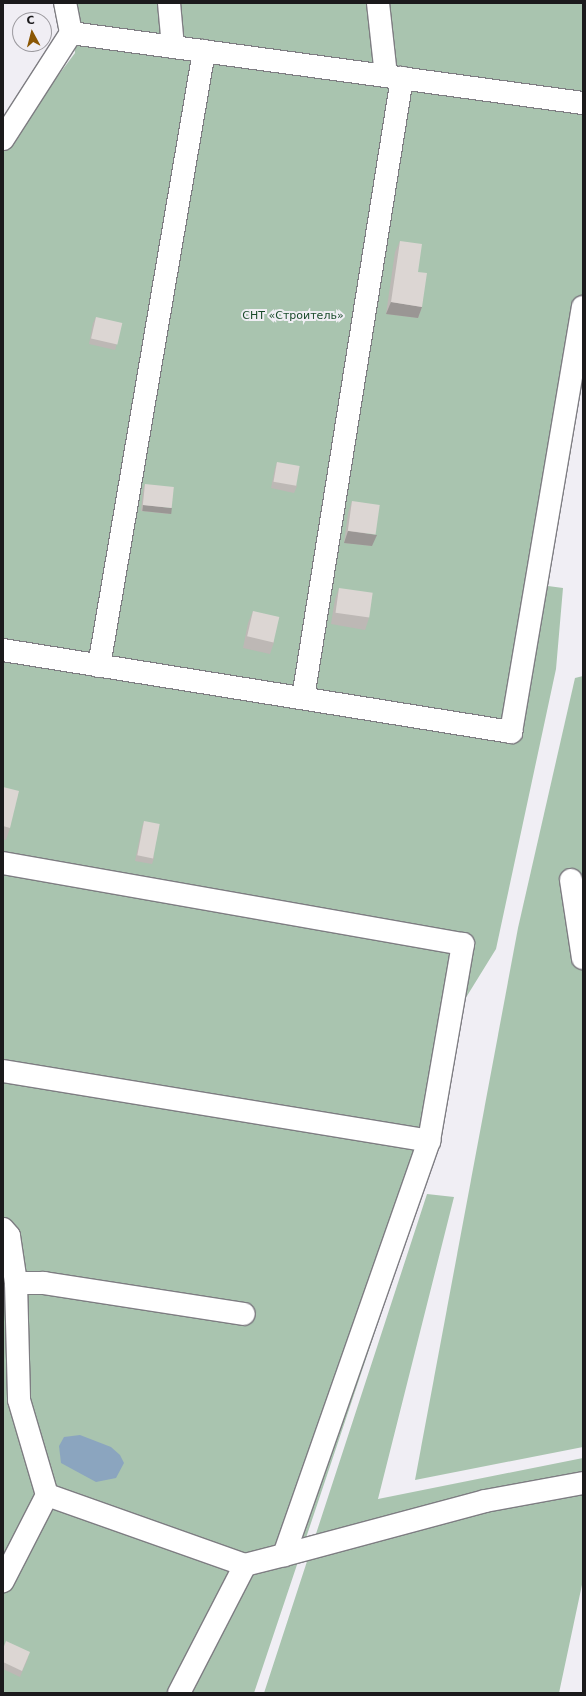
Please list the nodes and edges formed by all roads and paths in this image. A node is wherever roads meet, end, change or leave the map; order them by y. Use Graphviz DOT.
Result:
graph roads {
  1 [pos="65,3"];
  2 [pos="169,3"];
  3 [pos="378,3"];
  4 [pos="71,33"];
  5 [pos="173,47"];
  6 [pos="204,51"];
  7 [pos="394,77"];
  8 [pos="583,103"];
  9 [pos="3,139"];
  10 [pos="583,307"];
  11 [pos="3,650"];
  12 [pos="99,666"];
  13 [pos="303,698"];
  14 [pos="3,863"];
  15 [pos="571,880"];
  16 [pos="583,958"];
  17 [pos="3,1070"];
  18 [pos="429,1141"];
  19 [pos="3,1229"];
  20 [pos="16,1282"];
  21 [pos="244,1314"];
  22 [pos="583,1483"];
  23 [pos="47,1495"];
  24 [pos="284,1555"];
  25 [pos="245,1565"];
  26 [pos="3,1581"];
  27 [pos="179,1693"];
  1 -- 4 [label="street"];
  2 -- 5 [label="street"];
  3 -- 7 [label="street"];
  4 -- 5 [label="street"];
  4 -- 9 [label="street"];
  5 -- 6 [label="street"];
  6 -- 7 [label="street"];
  6 -- 12 [label="street"];
  7 -- 8 [label="street"];
  7 -- 13 [label="street"];
  10 -- 13 [label="street"];
  11 -- 12 [label="street"];
  12 -- 13 [label="street"];
  14 -- 18 [label="street"];
  15 -- 16 [label="street"];
  17 -- 18 [label="street"];
  18 -- 24 [label="street"];
  19 -- 20 [label="street"];
  20 -- 21 [label="street"];
  20 -- 23 [label="street"];
  22 -- 24 [label="street"];
  23 -- 25 [label="street"];
  23 -- 26 [label="street"];
  24 -- 25 [label="street"];
  25 -- 27 [label="street"];
}
